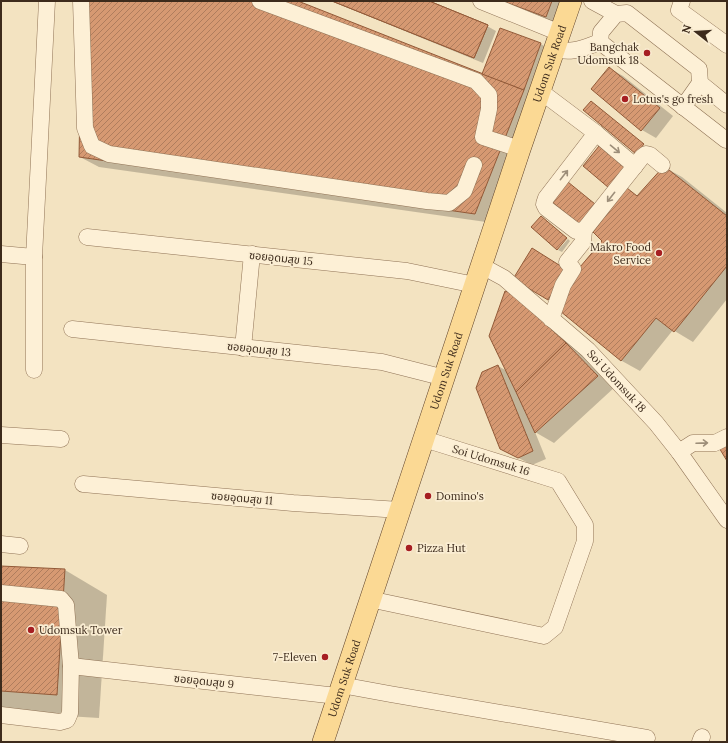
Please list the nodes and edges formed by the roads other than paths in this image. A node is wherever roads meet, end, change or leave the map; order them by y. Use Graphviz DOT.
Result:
graph roads {
  1 [pos="47,1"];
  2 [pos="81,1"];
  3 [pos="260,1"];
  4 [pos="481,1"];
  5 [pos="571,1"];
  6 [pos="592,1"];
  7 [pos="682,1"];
  8 [pos="616,14"];
  9 [pos="557,40"];
  10 [pos="600,42"];
  11 [pos="727,45"];
  12 [pos="700,83"];
  13 [pos="540,91"];
  14 [pos="727,104"];
  15 [pos="683,107"];
  16 [pos="596,133"];
  17 [pos="726,140"];
  18 [pos="520,149"];
  19 [pos="474,165"];
  20 [pos="662,165"];
  21 [pos="635,166"];
  22 [pos="584,230"];
  23 [pos="87,237"];
  24 [pos="1,254"];
  25 [pos="252,254"];
  26 [pos="34,256"];
  27 [pos="482,266"];
  28 [pos="475,285"];
  29 [pos="551,319"];
  30 [pos="72,329"];
  31 [pos="243,348"];
  32 [pos="34,370"];
  33 [pos="445,378"];
  34 [pos="1,435"];
  35 [pos="727,437"];
  36 [pos="61,439"];
  37 [pos="424,439"];
  38 [pos="679,452"];
  39 [pos="83,484"];
  40 [pos="400,510"];
  41 [pos="727,520"];
  42 [pos="1,544"];
  43 [pos="20,546"];
  44 [pos="1,593"];
  45 [pos="369,599"];
  46 [pos="71,666"];
  47 [pos="339,690"];
  48 [pos="1,715"];
  49 [pos="647,738"];
  50 [pos="323,742"];
  1 -- 26 [label="street"];
  2 -- 19 [label="street"];
  3 -- 18 [label="street"];
  4 -- 9 [label="street"];
  5 -- 9 [label="main road, Udom Suk Road"];
  6 -- 8 [label="street"];
  7 -- 11 [label="street"];
  8 -- 10 [label="street"];
  8 -- 12 [label="street"];
  9 -- 10 [label="street"];
  9 -- 13 [label="main road, Udom Suk Road"];
  10 -- 15 [label="street"];
  12 -- 14 [label="street"];
  12 -- 15 [label="street"];
  13 -- 16 [label="street"];
  13 -- 18 [label="main road, Udom Suk Road"];
  15 -- 17 [label="street"];
  16 -- 21 [label="street, one-way"];
  22 -- 16 [label="street, one-way"];
  18 -- 27 [label="main road, Udom Suk Road"];
  20 -- 21 [label="street"];
  21 -- 22 [label="street, one-way"];
  22 -- 29 [label="street"];
  23 -- 25 [label="street, ซอยอุดมสุข 15"];
  24 -- 26 [label="street"];
  25 -- 28 [label="street, ซอยอุดมสุข 15"];
  25 -- 31 [label="street"];
  26 -- 32 [label="street"];
  27 -- 28 [label="main road, Udom Suk Road"];
  27 -- 29 [label="street, Soi Udomsuk 18"];
  28 -- 33 [label="main road, Udom Suk Road"];
  29 -- 38 [label="street, Soi Udomsuk 18"];
  30 -- 31 [label="street, ซอยอุดมสุข 13"];
  31 -- 33 [label="street, ซอยอุดมสุข 13"];
  33 -- 37 [label="main road, Udom Suk Road"];
  34 -- 36 [label="street"];
  38 -- 35 [label="street, one-way"];
  37 -- 40 [label="main road, Udom Suk Road"];
  37 -- 45 [label="street, Soi Udomsuk 16"];
  38 -- 41 [label="street, Soi Udomsuk 18"];
  39 -- 40 [label="street, ซอยอุดมสุข 11"];
  40 -- 45 [label="main road, Udom Suk Road"];
  42 -- 43 [label="street"];
  44 -- 46 [label="street"];
  45 -- 47 [label="main road, Udom Suk Road"];
  46 -- 47 [label="street, ซอยอุดมสุข 9"];
  46 -- 48 [label="street"];
  47 -- 49 [label="street, ซอยอุดมสุข 9"];
  47 -- 50 [label="main road, Udom Suk Road"];
}
